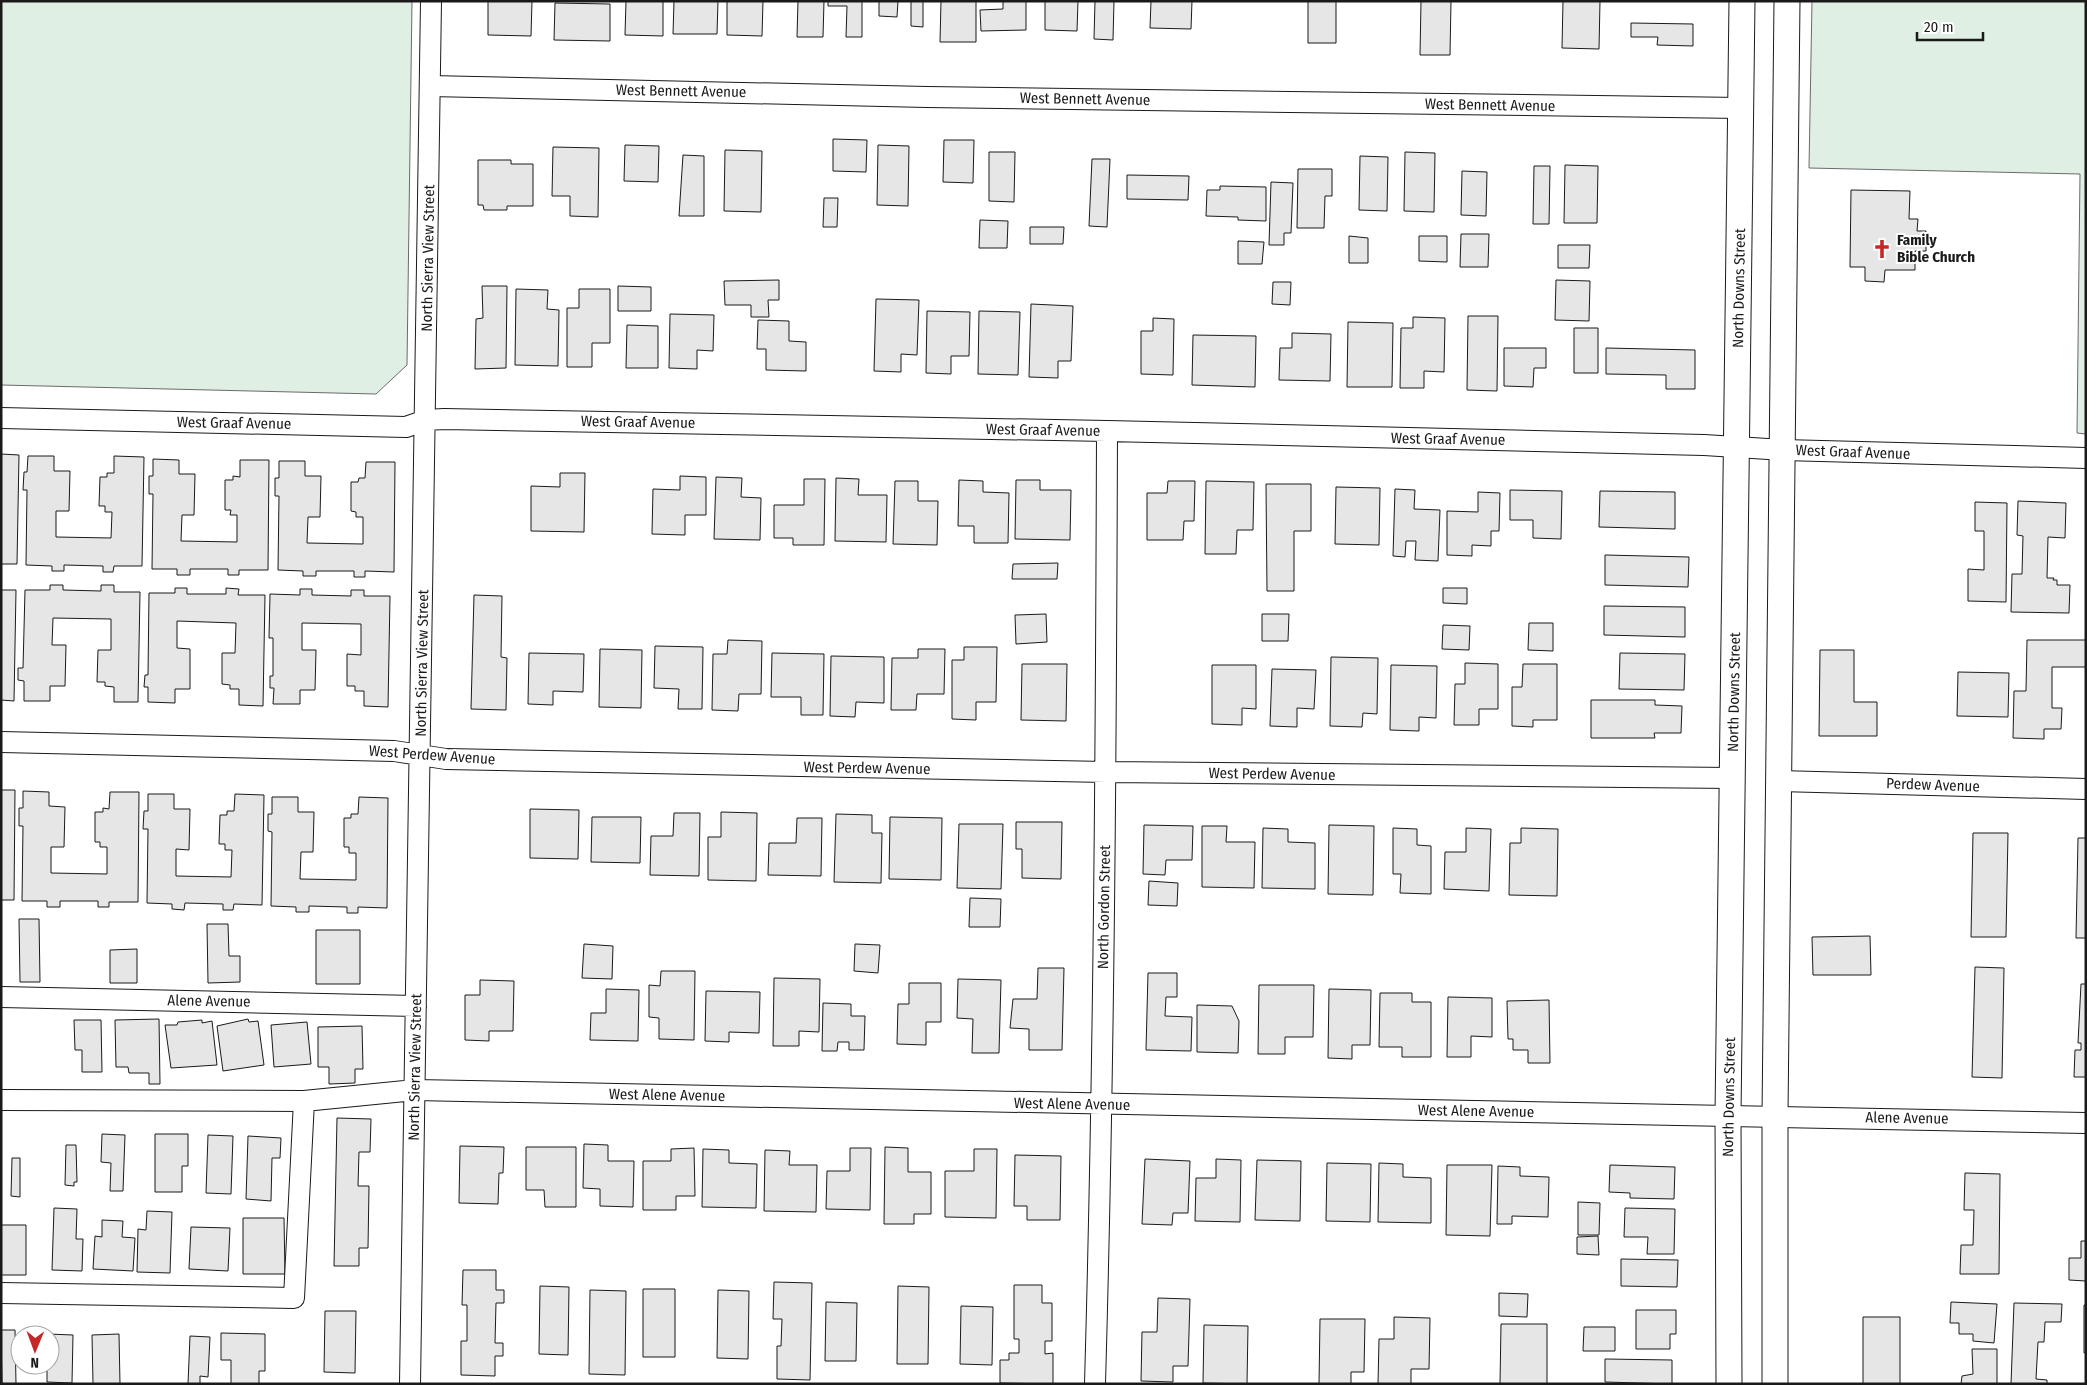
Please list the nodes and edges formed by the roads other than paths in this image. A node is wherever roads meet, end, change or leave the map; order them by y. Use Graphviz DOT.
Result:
graph roads {
  1 [pos="431,1"];
  2 [pos="1742,1"];
  3 [pos="1787,1"];
  4 [pos="430,86"];
  5 [pos="1741,108"];
  6 [pos="1,418"];
  7 [pos="426,420"];
  8 [pos="1107,431"];
  9 [pos="1736,447"];
  10 [pos="1783,450"];
  11 [pos="2086,458"];
  12 [pos="1,742"];
  13 [pos="420,754"];
  14 [pos="1106,772"];
  15 [pos="1733,778"];
  16 [pos="1779,781"];
  17 [pos="2086,789"];
  18 [pos="1,997"];
  19 [pos="416,1006"];
  20 [pos="415,1090"];
  21 [pos="1,1100"];
  22 [pos="304,1101"];
  23 [pos="1102,1105"];
  24 [pos="1728,1115"];
  25 [pos="1775,1115"];
  26 [pos="2086,1123"];
  27 [pos="1,1293"];
  28 [pos="410,1384"];
  29 [pos="1095,1384"];
  30 [pos="1729,1384"];
  31 [pos="1775,1384"];
  1 -- 4 [label="street, North Sierra View Street"];
  2 -- 5 [label="street, North Downs Street"];
  3 -- 10 [label="street"];
  4 -- 5 [label="street, West Bennett Avenue"];
  4 -- 7 [label="street, North Sierra View Street"];
  5 -- 9 [label="street, North Downs Street"];
  6 -- 7 [label="street, West Graaf Avenue"];
  7 -- 8 [label="street, West Graaf Avenue"];
  7 -- 13 [label="street, North Sierra View Street"];
  8 -- 9 [label="street, West Graaf Avenue"];
  8 -- 14 [label="street, North Gordon Street"];
  9 -- 10 [label="street, West Graaf Avenue"];
  9 -- 15 [label="street, North Downs Street"];
  10 -- 11 [label="street, West Graaf Avenue"];
  10 -- 16 [label="street"];
  12 -- 13 [label="street, West Perdew Avenue"];
  13 -- 14 [label="street, West Perdew Avenue"];
  13 -- 19 [label="street, North Sierra View Street"];
  14 -- 15 [label="street, West Perdew Avenue"];
  14 -- 23 [label="street, North Gordon Street"];
  15 -- 24 [label="street, North Downs Street"];
  16 -- 17 [label="street, Perdew Avenue"];
  16 -- 25 [label="street"];
  18 -- 19 [label="street, Alene Avenue"];
  19 -- 20 [label="street, North Sierra View Street"];
  20 -- 22 [label="street, West Alene Avenue"];
  20 -- 23 [label="street, West Alene Avenue"];
  20 -- 28 [label="street, North Sierra View Street"];
  21 -- 22 [label="street, West Alene Avenue"];
  22 -- 27 [label="street"];
  23 -- 24 [label="street, West Alene Avenue"];
  23 -- 29 [label="street, North Gordon Street"];
  24 -- 25 [label="street, Alene Avenue"];
  24 -- 30 [label="street, North Downs Street"];
  25 -- 26 [label="street, Alene Avenue"];
  25 -- 31 [label="street"];
}
